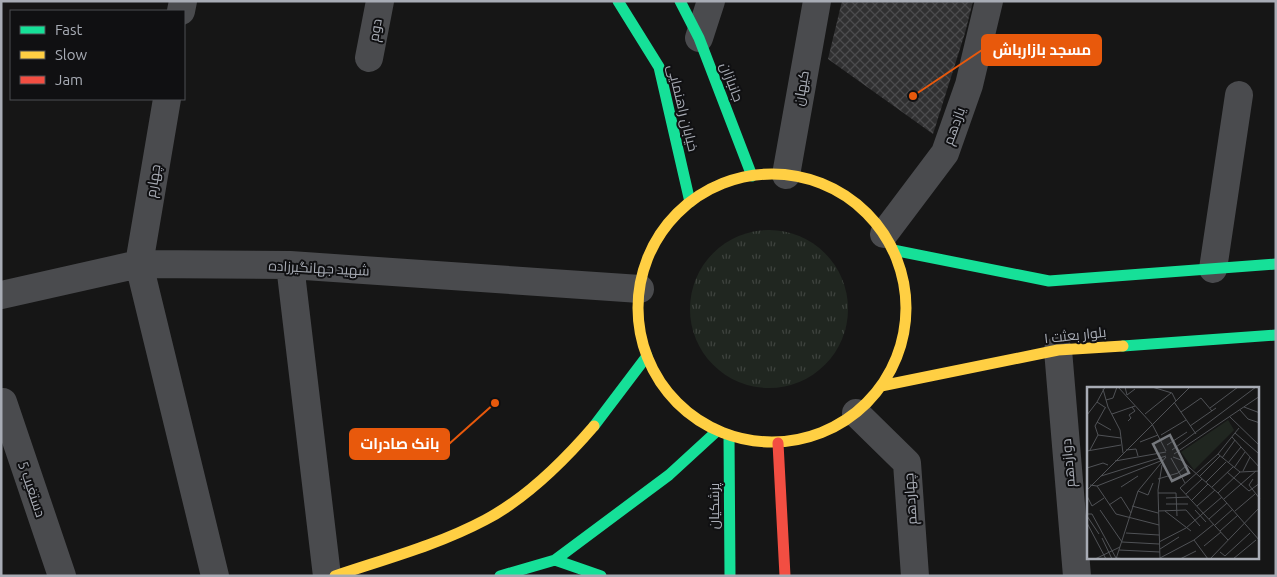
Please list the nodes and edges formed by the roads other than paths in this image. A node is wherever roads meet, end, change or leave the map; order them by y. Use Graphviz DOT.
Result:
graph roads {
  1 [pos="380,1"];
  2 [pos="618,1"];
  3 [pos="680,1"];
  4 [pos="710,1"];
  5 [pos="817,1"];
  6 [pos="989,1"];
  7 [pos="699,38"];
  8 [pos="369,58"];
  9 [pos="1239,95"];
  10 [pos="167,100"];
  11 [pos="786,175"];
  12 [pos="752,176"];
  13 [pos="690,202"];
  14 [pos="888,242"];
  15 [pos="139,264"];
  16 [pos="1276,264"];
  17 [pos="290,265"];
  18 [pos="1213,269"];
  19 [pos="640,289"];
  20 [pos="1,295"];
  21 [pos="1276,335"];
  22 [pos="1058,350"];
  23 [pos="647,356"];
  24 [pos="881,386"];
  25 [pos="3,402"];
  26 [pos="856,413"];
  27 [pos="718,431"];
  28 [pos="729,436"];
  29 [pos="778,443"];
  30 [pos="555,560"];
  31 [pos="62,576"];
  32 [pos="215,576"];
  33 [pos="327,576"];
  34 [pos="335,576"];
  35 [pos="500,576"];
  36 [pos="601,576"];
  37 [pos="730,576"];
  38 [pos="785,576"];
  39 [pos="915,576"];
  40 [pos="1077,576"];
  1 -- 8 [label="street, دوم"];
  2 -- 13 [label="main road, خیابان راهنمایی"];
  3 -- 7 [label="main road, جانبازان"];
  4 -- 7 [label="street"];
  5 -- 11 [label="street, کیهان"];
  6 -- 14 [label="street, یازدهم"];
  7 -- 12 [label="main road, جانبازان"];
  9 -- 18 [label="street"];
  10 -- 15 [label="street, چهارم"];
  11 -- 12 [label="main road"];
  11 -- 14 [label="main road"];
  12 -- 13 [label="main road"];
  13 -- 19 [label="main road"];
  14 -- 18 [label="main road"];
  14 -- 24 [label="main road"];
  15 -- 17 [label="street, شهید جهانگیرزاده"];
  15 -- 20 [label="street, شهید جهانگیرزاده"];
  15 -- 32 [label="street"];
  16 -- 18 [label="main road"];
  17 -- 19 [label="street, شهید جهانگیرزاده"];
  17 -- 33 [label="street"];
  19 -- 23 [label="main road"];
  21 -- 22 [label="main road, بلوار بعثت ۱"];
  22 -- 24 [label="main road, بلوار بعثت ۱"];
  22 -- 40 [label="street, دوازدهم"];
  23 -- 27 [label="main road"];
  23 -- 34 [label="main road"];
  24 -- 26 [label="main road"];
  25 -- 31 [label="street, دستغیب 5"];
  26 -- 29 [label="main road"];
  26 -- 39 [label="street, چهاردهم"];
  27 -- 28 [label="main road"];
  27 -- 30 [label="main road"];
  28 -- 29 [label="main road"];
  28 -- 37 [label="main road, پزشکیان"];
  29 -- 38 [label="main road"];
  30 -- 35 [label="main road"];
  30 -- 36 [label="main road"];
}
